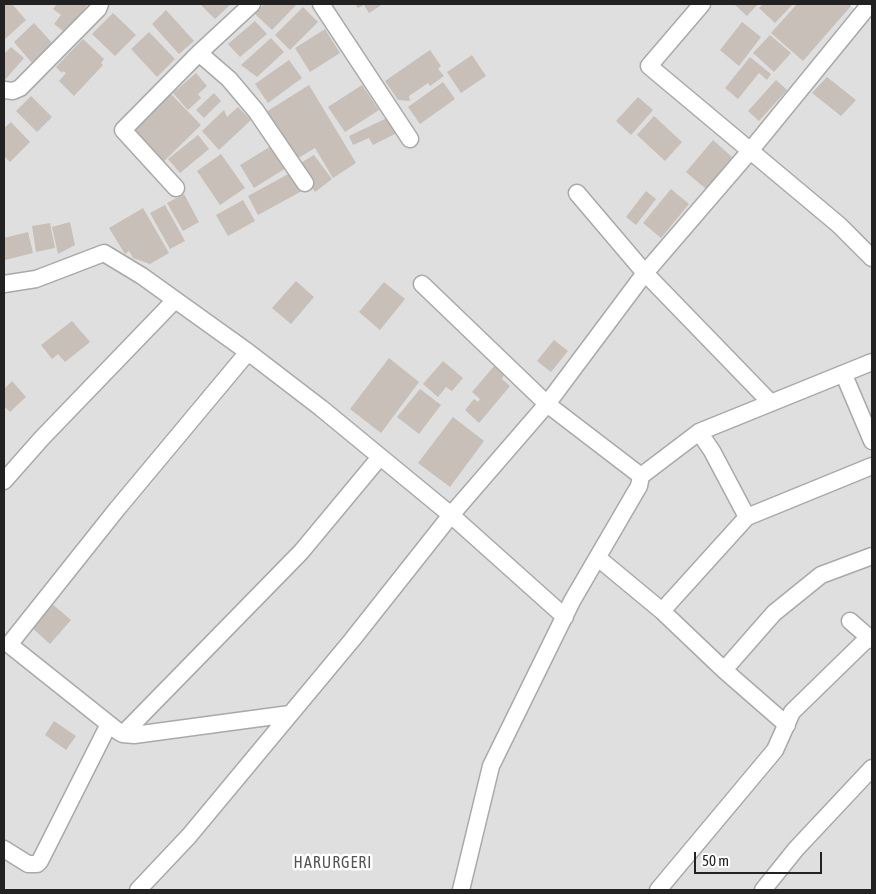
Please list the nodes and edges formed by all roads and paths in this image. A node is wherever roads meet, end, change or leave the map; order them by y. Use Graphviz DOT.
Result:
graph roads {
  1 [pos="100,4"];
  2 [pos="252,4"];
  3 [pos="321,4"];
  4 [pos="702,4"];
  5 [pos="870,4"];
  6 [pos="199,53"];
  7 [pos="4,90"];
  8 [pos="410,139"];
  9 [pos="750,151"];
  10 [pos="305,183"];
  11 [pos="176,188"];
  12 [pos="577,193"];
  13 [pos="872,258"];
  14 [pos="645,273"];
  15 [pos="4,284"];
  16 [pos="422,284"];
  17 [pos="174,300"];
  18 [pos="248,352"];
  19 [pos="872,362"];
  20 [pos="844,375"];
  21 [pos="771,403"];
  22 [pos="547,404"];
  23 [pos="699,432"];
  24 [pos="872,441"];
  25 [pos="380,457"];
  26 [pos="872,466"];
  27 [pos="641,476"];
  28 [pos="4,482"];
  29 [pos="451,515"];
  30 [pos="747,517"];
  31 [pos="872,556"];
  32 [pos="598,558"];
  33 [pos="662,611"];
  34 [pos="565,617"];
  35 [pos="850,621"];
  36 [pos="871,639"];
  37 [pos="724,670"];
  38 [pos="290,714"];
  39 [pos="109,724"];
  40 [pos="787,725"];
  41 [pos="124,734"];
  42 [pos="872,768"];
  43 [pos="4,849"];
  44 [pos="138,890"];
  45 [pos="461,890"];
  46 [pos="658,890"];
  47 [pos="762,890"];
  1 -- 7 [label="street"];
  2 -- 6 [label="street"];
  3 -- 8 [label="street"];
  4 -- 9 [label="street"];
  5 -- 9 [label="street"];
  6 -- 10 [label="street"];
  6 -- 11 [label="street"];
  9 -- 13 [label="street"];
  9 -- 14 [label="street"];
  12 -- 14 [label="street"];
  14 -- 21 [label="street"];
  14 -- 22 [label="street"];
  15 -- 17 [label="street"];
  16 -- 22 [label="street"];
  17 -- 18 [label="street"];
  17 -- 28 [label="street"];
  18 -- 25 [label="street"];
  18 -- 39 [label="street"];
  19 -- 20 [label="street"];
  20 -- 21 [label="street"];
  20 -- 24 [label="street"];
  21 -- 23 [label="street"];
  22 -- 27 [label="street"];
  22 -- 29 [label="street"];
  23 -- 27 [label="street"];
  23 -- 30 [label="street"];
  25 -- 29 [label="street"];
  25 -- 41 [label="street"];
  26 -- 30 [label="street"];
  27 -- 32 [label="street"];
  29 -- 34 [label="street"];
  29 -- 38 [label="street"];
  30 -- 33 [label="street"];
  31 -- 37 [label="street"];
  32 -- 33 [label="street"];
  32 -- 34 [label="street"];
  33 -- 37 [label="street"];
  34 -- 45 [label="street"];
  35 -- 36 [label="street"];
  36 -- 40 [label="street"];
  37 -- 40 [label="street"];
  38 -- 41 [label="street"];
  38 -- 44 [label="street"];
  39 -- 41 [label="street"];
  39 -- 43 [label="street"];
  40 -- 46 [label="street"];
  42 -- 47 [label="street"];
}
